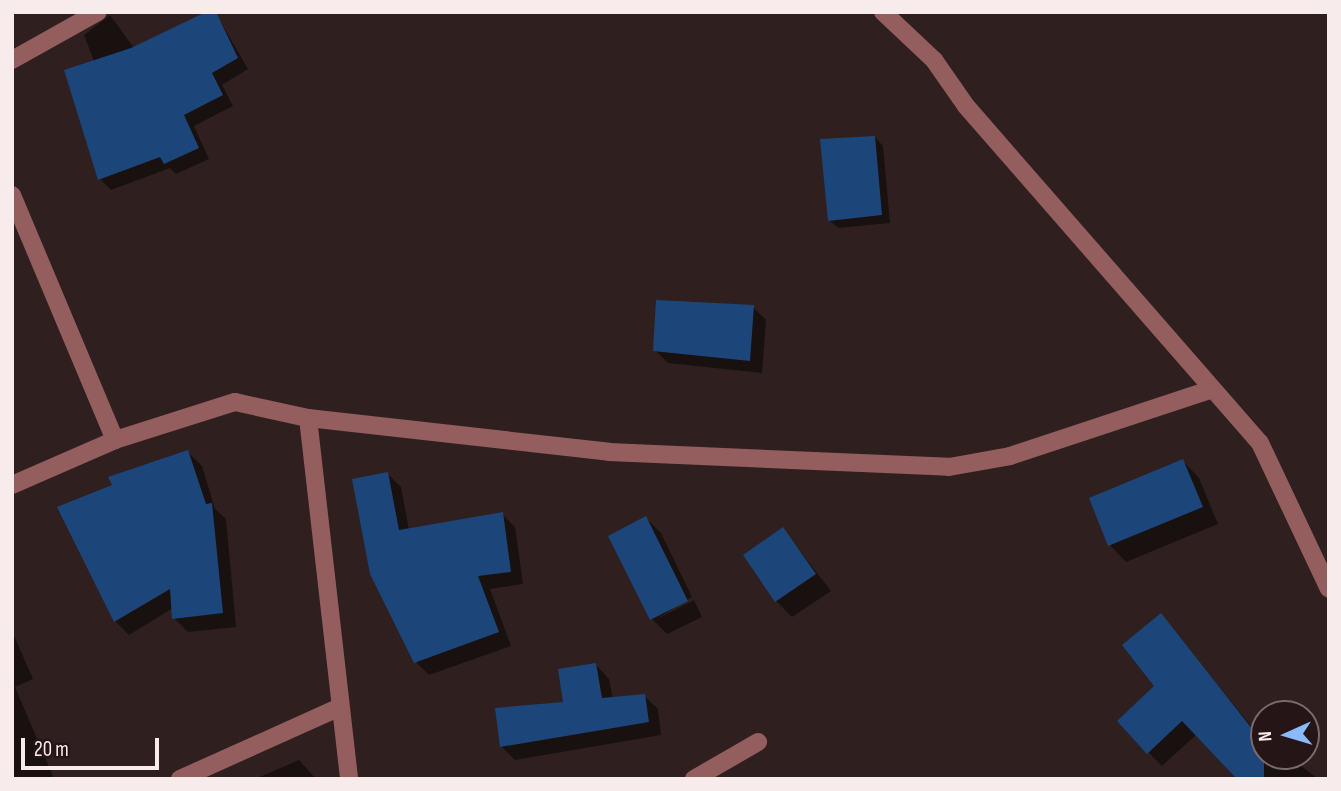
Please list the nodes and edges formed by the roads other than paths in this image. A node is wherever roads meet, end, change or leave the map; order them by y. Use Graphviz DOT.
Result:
graph roads {
  1 [pos="98,12"];
  2 [pos="883,12"];
  3 [pos="12,60"];
  4 [pos="12,195"];
  5 [pos="1212,389"];
  6 [pos="308,418"];
  7 [pos="115,440"];
  8 [pos="12,485"];
  9 [pos="1329,589"];
  10 [pos="340,707"];
  11 [pos="758,742"];
  12 [pos="180,779"];
  13 [pos="349,779"];
  14 [pos="694,779"];
  1 -- 3 [label="street"];
  2 -- 5 [label="street"];
  4 -- 7 [label="street"];
  5 -- 6 [label="street"];
  5 -- 9 [label="street"];
  6 -- 7 [label="street"];
  6 -- 10 [label="street"];
  7 -- 8 [label="street"];
  10 -- 12 [label="street"];
  10 -- 13 [label="street"];
  11 -- 14 [label="street"];
}
